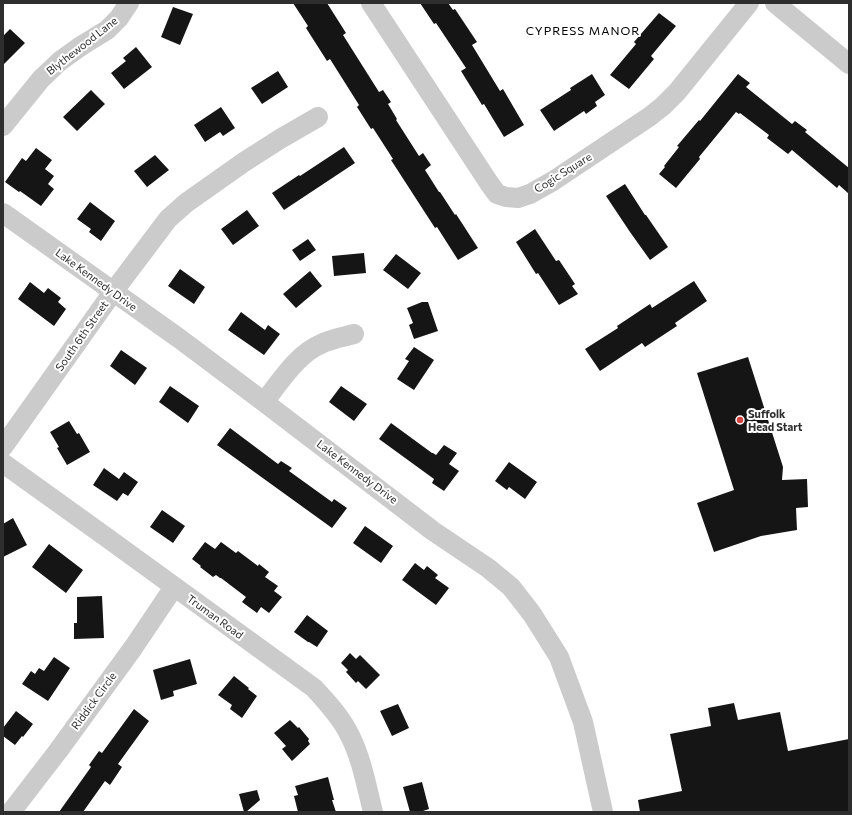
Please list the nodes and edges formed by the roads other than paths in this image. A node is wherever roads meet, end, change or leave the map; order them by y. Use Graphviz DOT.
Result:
graph roads {
  1 [pos="129,3"];
  2 [pos="371,3"];
  3 [pos="749,3"];
  4 [pos="775,3"];
  5 [pos="849,64"];
  6 [pos="318,117"];
  7 [pos="3,126"];
  8 [pos="3,213"];
  9 [pos="113,292"];
  10 [pos="354,334"];
  11 [pos="264,402"];
  12 [pos="3,447"];
  13 [pos="3,463"];
  14 [pos="174,587"];
  15 [pos="11,812"];
  16 [pos="373,812"];
  17 [pos="603,812"];
  1 -- 7 [label="street, Blythewood Lane"];
  2 -- 3 [label="street, Cogic Square"];
  4 -- 5 [label="street"];
  6 -- 9 [label="street, South 6th Street"];
  8 -- 9 [label="street, Lake Kennedy Drive"];
  9 -- 11 [label="street, Lake Kennedy Drive"];
  9 -- 12 [label="street, South 6th Street"];
  10 -- 11 [label="street"];
  11 -- 17 [label="street, Lake Kennedy Drive"];
  13 -- 14 [label="street, Truman Road"];
  14 -- 15 [label="street, Riddick Circle"];
  14 -- 16 [label="street, Truman Road"];
}
